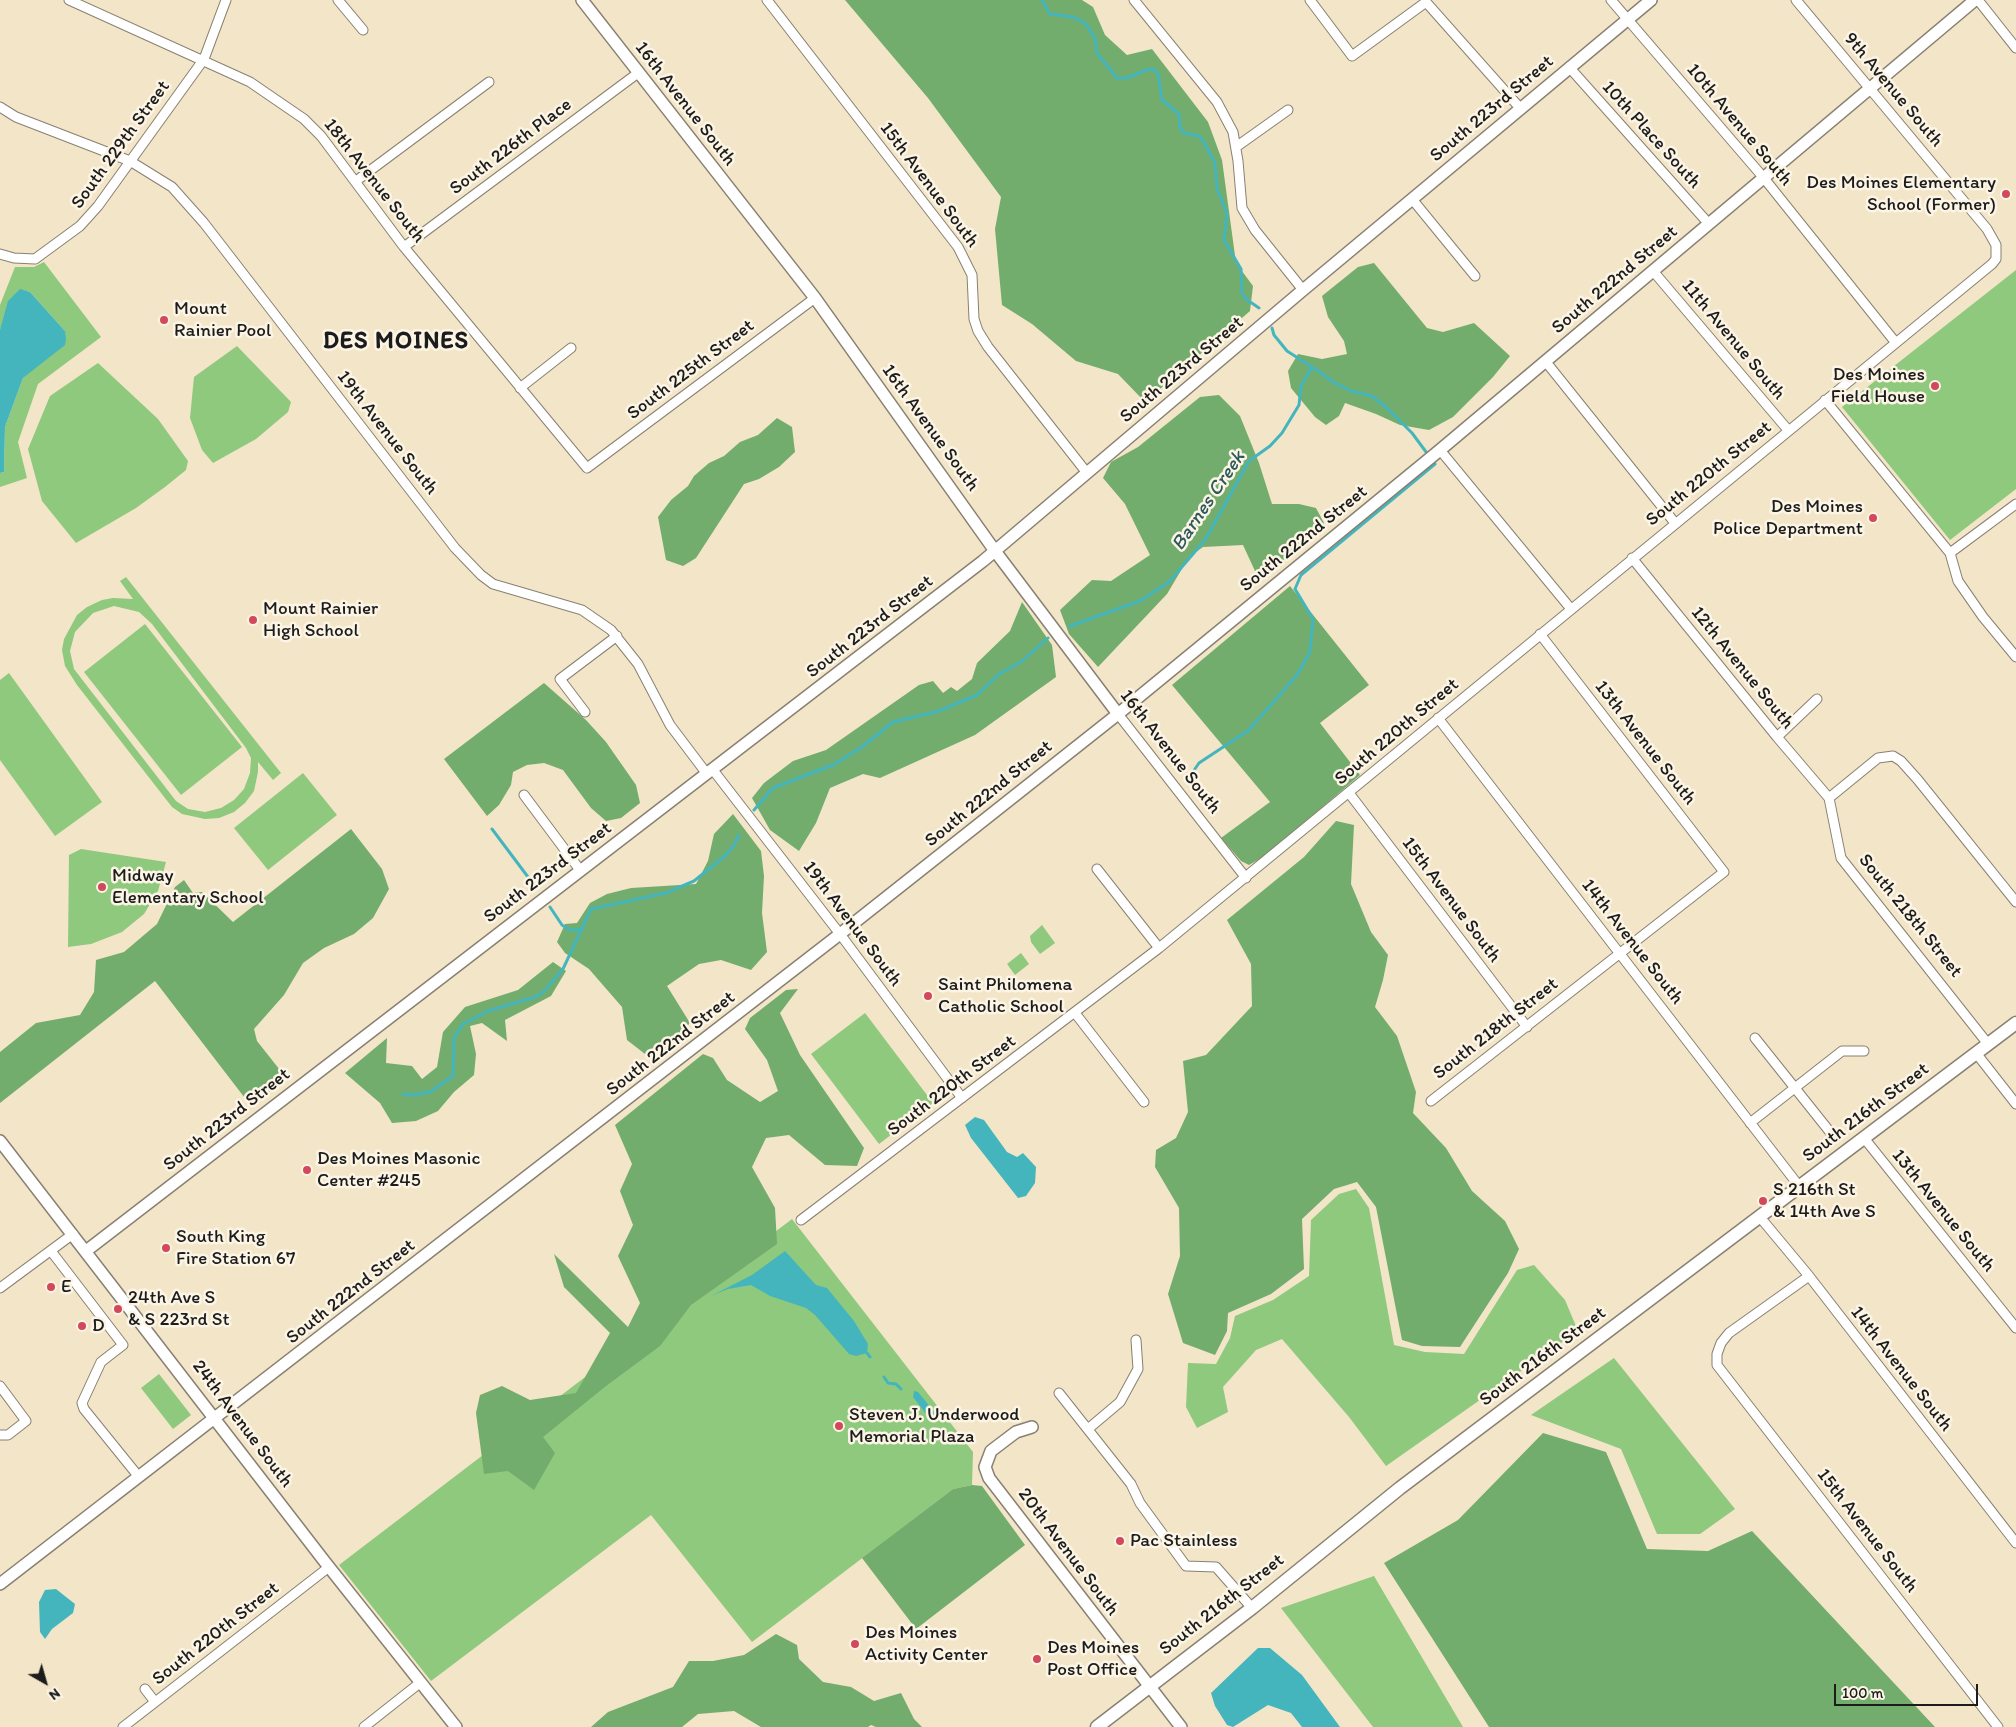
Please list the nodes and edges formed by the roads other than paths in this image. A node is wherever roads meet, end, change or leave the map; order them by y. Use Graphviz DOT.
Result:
graph roads {
  1 [pos="69,0"];
  2 [pos="226,0"];
  3 [pos="338,0"];
  4 [pos="582,0"];
  5 [pos="767,0"];
  6 [pos="1134,0"];
  7 [pos="1310,0"];
  8 [pos="1611,0"];
  9 [pos="1651,0"];
  10 [pos="1796,0"];
  11 [pos="1976,0"];
  12 [pos="1627,20"];
  13 [pos="363,30"];
  14 [pos="2016,48"];
  15 [pos="204,59"];
  16 [pos="1569,67"];
  17 [pos="638,73"];
  18 [pos="489,82"];
  19 [pos="1871,89"];
  20 [pos="0,107"];
  21 [pos="1520,108"];
  22 [pos="1288,110"];
  23 [pos="1236,147"];
  24 [pos="130,161"];
  25 [pos="1764,177"];
  26 [pos="356,181"];
  27 [pos="1412,199"];
  28 [pos="1709,224"];
  29 [pos="404,247"];
  30 [pos="1997,252"];
  31 [pos="0,254"];
  32 [pos="1653,271"];
  33 [pos="1475,276"];
  34 [pos="1303,290"];
  35 [pos="814,298"];
  36 [pos="1896,342"];
  37 [pos="571,348"];
  38 [pos="1546,362"];
  39 [pos="520,388"];
  40 [pos="1825,400"];
  41 [pos="1788,430"];
  42 [pos="1440,450"];
  43 [pos="587,468"];
  44 [pos="1087,473"];
  45 [pos="2016,504"];
  46 [pos="1675,523"];
  47 [pos="995,550"];
  48 [pos="1950,553"];
  49 [pos="1632,558"];
  50 [pos="1571,609"];
  51 [pos="1540,634"];
  52 [pos="617,636"];
  53 [pos="2016,657"];
  54 [pos="1817,699"];
  55 [pos="585,712"];
  56 [pos="1118,714"];
  57 [pos="1438,718"];
  58 [pos="1777,737"];
  59 [pos="710,772"];
  60 [pos="1349,793"];
  61 [pos="524,795"];
  62 [pos="1829,798"];
  63 [pos="1097,869"];
  64 [pos="580,870"];
  65 [pos="1724,872"];
  66 [pos="1246,878"];
  67 [pos="2016,902"];
  68 [pos="840,934"];
  69 [pos="1159,948"];
  70 [pos="1621,955"];
  71 [pos="1075,1013"];
  72 [pos="2016,1023"];
  73 [pos="1527,1027"];
  74 [pos="1755,1038"];
  75 [pos="1988,1044"];
  76 [pos="1864,1051"];
  77 [pos="1976,1053"];
  78 [pos="1795,1087"];
  79 [pos="962,1098"];
  80 [pos="1431,1101"];
  81 [pos="1144,1102"];
  82 [pos="2016,1104"];
  83 [pos="1750,1122"];
  84 [pos="1830,1132"];
  85 [pos="1864,1138"];
  86 [pos="0,1142"];
  87 [pos="1799,1186"];
  88 [pos="1759,1216"];
  89 [pos="801,1220"];
  90 [pos="73,1234"];
  91 [pos="51,1251"];
  92 [pos="86,1251"];
  93 [pos="1809,1276"];
  94 [pos="0,1288"];
  95 [pos="2016,1328"];
  96 [pos="1136,1340"];
  97 [pos="0,1386"];
  98 [pos="1059,1393"];
  99 [pos="216,1419"];
  100 [pos="1032,1427"];
  101 [pos="1088,1429"];
  102 [pos="0,1435"];
  103 [pos="139,1477"];
  104 [pos="2016,1543"];
  105 [pos="330,1567"];
  106 [pos="0,1584"];
  107 [pos="1252,1608"];
  108 [pos="421,1682"];
  109 [pos="1149,1686"];
  110 [pos="145,1689"];
  111 [pos="155,1702"];
  112 [pos="123,1727"];
  113 [pos="364,1727"];
  114 [pos="456,1727"];
  115 [pos="1097,1727"];
  116 [pos="1181,1727"];
  117 [pos="1998,1727"];
  1 -- 15 [label="street, 18th Avenue South"];
  2 -- 15 [label="street, South 229th Street"];
  3 -- 13 [label="street"];
  4 -- 17 [label="street, 16th Avenue South"];
  5 -- 44 [label="street, 15th Avenue South"];
  6 -- 23 [label="street"];
  7 -- 21 [label="street"];
  8 -- 12 [label="street, 10th Avenue South"];
  9 -- 12 [label="street, South 223rd Street"];
  10 -- 19 [label="street, 9th Avenue South"];
  11 -- 14 [label="street"];
  11 -- 19 [label="street, South 222nd Street"];
  12 -- 16 [label="street, South 223rd Street"];
  12 -- 25 [label="street, 10th Avenue South"];
  15 -- 24 [label="street, South 229th Street"];
  15 -- 26 [label="street, 18th Avenue South"];
  16 -- 21 [label="street, South 223rd Street"];
  16 -- 28 [label="street, 10th Place South"];
  17 -- 29 [label="street, South 226th Place"];
  17 -- 35 [label="street, 16th Avenue South"];
  18 -- 26 [label="street"];
  19 -- 25 [label="street, South 222nd Street"];
  19 -- 30 [label="street, 9th Avenue South"];
  20 -- 24 [label="street, 19th Avenue South"];
  21 -- 27 [label="street, South 223rd Street"];
  22 -- 23 [label="street"];
  23 -- 34 [label="street"];
  24 -- 31 [label="street, South 229th Street"];
  24 -- 52 [label="street, 19th Avenue South"];
  25 -- 28 [label="street, South 222nd Street"];
  25 -- 36 [label="street, 10th Avenue South"];
  26 -- 29 [label="street, 18th Avenue South"];
  27 -- 33 [label="street"];
  27 -- 34 [label="street, South 223rd Street"];
  28 -- 32 [label="street, South 222nd Street"];
  29 -- 39 [label="street, 18th Avenue South"];
  30 -- 36 [label="street, South 220th Street"];
  32 -- 38 [label="street, South 222nd Street"];
  32 -- 41 [label="street, 11th Avenue South"];
  34 -- 44 [label="street, South 223rd Street"];
  35 -- 43 [label="street, South 225th Street"];
  35 -- 47 [label="street, 16th Avenue South"];
  36 -- 40 [label="street, South 220th Street"];
  37 -- 39 [label="street"];
  38 -- 42 [label="street, South 222nd Street"];
  38 -- 46 [label="street"];
  39 -- 43 [label="street, 18th Avenue South"];
  40 -- 41 [label="street, South 220th Street"];
  40 -- 48 [label="street"];
  41 -- 46 [label="street, South 220th Street"];
  42 -- 50 [label="street"];
  42 -- 56 [label="street, South 222nd Street"];
  44 -- 47 [label="street, South 223rd Street"];
  45 -- 48 [label="street"];
  46 -- 49 [label="street, South 220th Street"];
  47 -- 56 [label="street, 16th Avenue South"];
  47 -- 59 [label="street, South 223rd Street"];
  48 -- 53 [label="street"];
  49 -- 50 [label="street, South 220th Street"];
  49 -- 58 [label="street, 12th Avenue South"];
  50 -- 51 [label="street, South 220th Street"];
  51 -- 57 [label="street, South 220th Street"];
  51 -- 65 [label="street, 13th Avenue South"];
  52 -- 55 [label="street"];
  52 -- 59 [label="street, 19th Avenue South"];
  54 -- 58 [label="street"];
  56 -- 66 [label="street, 16th Avenue South"];
  56 -- 68 [label="street, South 222nd Street"];
  57 -- 60 [label="street, South 220th Street"];
  57 -- 70 [label="street, 14th Avenue South"];
  58 -- 62 [label="street, 12th Avenue South"];
  59 -- 64 [label="street, South 223rd Street"];
  59 -- 68 [label="street, 19th Avenue South"];
  60 -- 66 [label="street, South 220th Street"];
  60 -- 73 [label="street, 15th Avenue South"];
  61 -- 64 [label="street"];
  62 -- 67 [label="street"];
  62 -- 75 [label="street, South 218th Street"];
  63 -- 69 [label="street"];
  64 -- 92 [label="street, South 223rd Street"];
  65 -- 70 [label="street, South 218th Street"];
  66 -- 69 [label="street, South 220th Street"];
  68 -- 79 [label="street, 19th Avenue South"];
  68 -- 99 [label="street, South 222nd Street"];
  69 -- 71 [label="street, South 220th Street"];
  70 -- 73 [label="street, South 218th Street"];
  70 -- 83 [label="street, 14th Avenue South"];
  71 -- 79 [label="street, South 220th Street"];
  71 -- 81 [label="street"];
  72 -- 75 [label="main road, South 216th Street"];
  73 -- 80 [label="street, South 218th Street"];
  74 -- 78 [label="street"];
  75 -- 77 [label="main road, South 216th Street"];
  76 -- 78 [label="street"];
  77 -- 82 [label="street"];
  77 -- 85 [label="main road, South 216th Street"];
  78 -- 83 [label="street"];
  78 -- 84 [label="street"];
  79 -- 89 [label="street, South 220th Street"];
  83 -- 87 [label="street, 14th Avenue South"];
  85 -- 87 [label="main road, South 216th Street"];
  85 -- 95 [label="street, 13th Avenue South"];
  86 -- 90 [label="street, 24th Avenue South"];
  87 -- 88 [label="main road, South 216th Street"];
  88 -- 93 [label="street, 14th Avenue South"];
  88 -- 107 [label="main road, South 216th Street"];
  90 -- 91 [label="street"];
  90 -- 92 [label="street, 24th Avenue South"];
  91 -- 94 [label="street"];
  91 -- 103 [label="street"];
  92 -- 99 [label="street, 24th Avenue South"];
  93 -- 104 [label="street, 14th Avenue South"];
  93 -- 117 [label="street, 15th Avenue South"];
  96 -- 101 [label="street"];
  97 -- 102 [label="street"];
  98 -- 101 [label="street"];
  99 -- 103 [label="street, South 222nd Street"];
  99 -- 105 [label="street, 24th Avenue South"];
  100 -- 109 [label="street, 20th Avenue South"];
  101 -- 107 [label="street"];
  103 -- 106 [label="street, South 222nd Street"];
  105 -- 108 [label="street, 24th Avenue South"];
  105 -- 111 [label="street, South 220th Street"];
  107 -- 109 [label="main road, South 216th Street"];
  108 -- 113 [label="street"];
  108 -- 114 [label="street, 24th Avenue South"];
  109 -- 115 [label="main road, South 216th Street"];
  109 -- 116 [label="street, 20th Avenue South"];
  110 -- 111 [label="street"];
  111 -- 112 [label="street, South 220th Street"];
}
